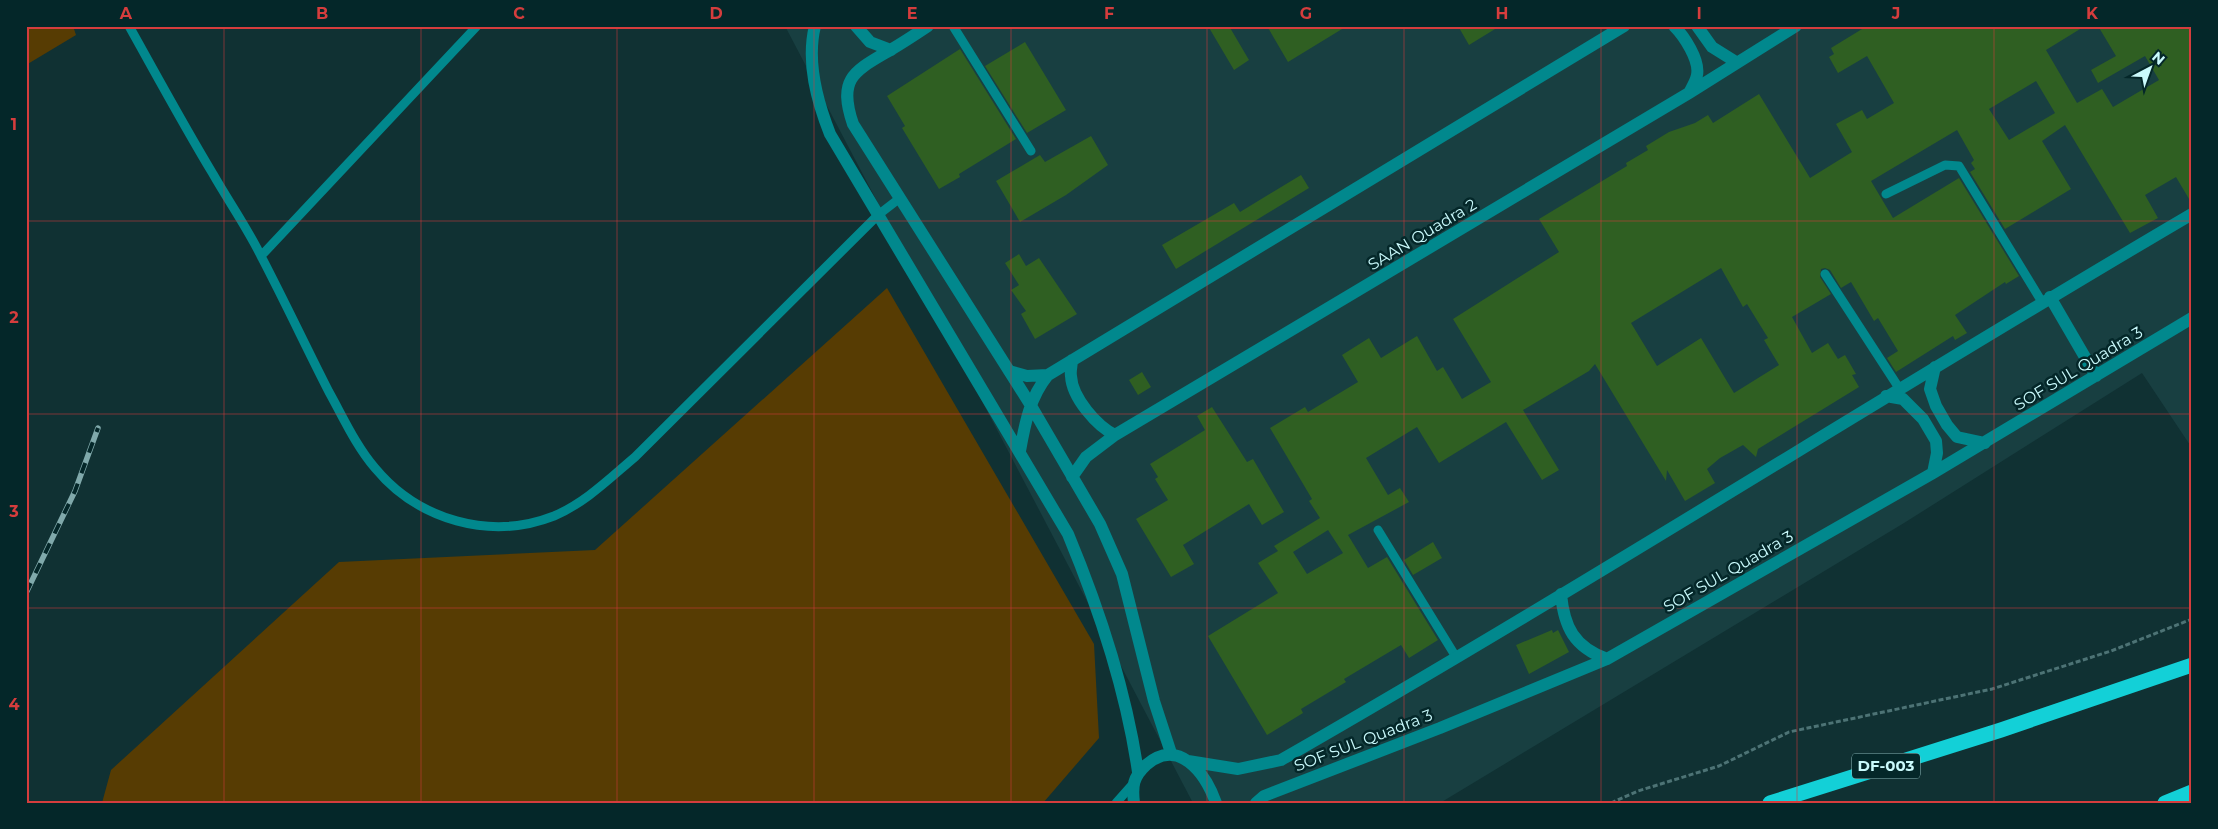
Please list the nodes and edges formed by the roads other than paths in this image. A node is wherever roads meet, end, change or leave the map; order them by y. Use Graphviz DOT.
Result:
graph roads {
  1 [pos="129,26"];
  2 [pos="477,26"];
  3 [pos="815,26"];
  4 [pos="856,26"];
  5 [pos="928,26"];
  6 [pos="953,26"];
  7 [pos="1624,26"];
  8 [pos="1674,26"];
  9 [pos="1697,26"];
  10 [pos="1796,26"];
  11 [pos="892,50"];
  12 [pos="1736,62"];
  13 [pos="1689,93"];
  14 [pos="1031,151"];
  15 [pos="1886,194"];
  16 [pos="900,198"];
  17 [pos="2192,214"];
  18 [pos="878,215"];
  19 [pos="262,256"];
  20 [pos="1824,274"];
  21 [pos="2046,300"];
  22 [pos="2192,318"];
  23 [pos="1072,360"];
  24 [pos="1935,367"];
  25 [pos="1009,371"];
  26 [pos="1048,375"];
  27 [pos="2096,376"];
  28 [pos="1899,388"];
  29 [pos="1886,396"];
  30 [pos="1030,404"];
  31 [pos="1115,436"];
  32 [pos="1985,443"];
  33 [pos="1020,451"];
  34 [pos="1933,473"];
  35 [pos="1072,478"];
  36 [pos="1378,530"];
  37 [pos="1561,594"];
  38 [pos="1456,656"];
  39 [pos="1606,658"];
  40 [pos="2192,658"];
  41 [pos="2192,665"];
  42 [pos="2161,674"];
  43 [pos="2192,674"];
  44 [pos="1171,753"];
  45 [pos="1188,761"];
  46 [pos="1138,772"];
  47 [pos="1132,785"];
  48 [pos="2192,792"];
  49 [pos="1116,803"];
  50 [pos="1134,803"];
  51 [pos="1216,803"];
  52 [pos="1256,803"];
  53 [pos="1770,803"];
  54 [pos="2165,803"];
  1 -- 19 [label="lane"];
  2 -- 19 [label="lane"];
  3 -- 18 [label="street"];
  4 -- 11 [label="street"];
  5 -- 11 [label="street"];
  6 -- 14 [label="lane"];
  7 -- 23 [label="street"];
  8 -- 13 [label="street"];
  9 -- 12 [label="street"];
  10 -- 12 [label="street, SAAN Quadra 2"];
  11 -- 16 [label="street"];
  12 -- 13 [label="street, SAAN Quadra 2"];
  13 -- 31 [label="street, SAAN Quadra 2"];
  15 -- 21 [label="lane"];
  16 -- 18 [label="lane"];
  16 -- 25 [label="street"];
  17 -- 21 [label="street"];
  18 -- 19 [label="lane"];
  18 -- 33 [label="street"];
  20 -- 28 [label="lane"];
  21 -- 24 [label="street"];
  21 -- 27 [label="street"];
  22 -- 27 [label="street, SOF SUL Quadra 3"];
  23 -- 26 [label="street"];
  23 -- 31 [label="street"];
  24 -- 28 [label="street"];
  24 -- 32 [label="street"];
  25 -- 26 [label="street"];
  25 -- 30 [label="street"];
  26 -- 30 [label="street"];
  27 -- 32 [label="street, SOF SUL Quadra 3"];
  28 -- 29 [label="street"];
  29 -- 34 [label="street"];
  29 -- 37 [label="street"];
  30 -- 33 [label="street"];
  30 -- 35 [label="street"];
  31 -- 35 [label="street, SAAN Quadra 2"];
  32 -- 34 [label="street, SOF SUL Quadra 3"];
  33 -- 46 [label="street"];
  34 -- 39 [label="street, SOF SUL Quadra 3"];
  35 -- 44 [label="street"];
  36 -- 38 [label="lane"];
  37 -- 38 [label="street"];
  37 -- 39 [label="street"];
  38 -- 45 [label="street"];
  39 -- 52 [label="street, SOF SUL Quadra 3"];
  40 -- 42 [label="lane"];
  41 -- 42 [label="highway, DF-003"];
  42 -- 43 [label="highway"];
  42 -- 53 [label="highway, DF-003"];
  44 -- 45 [label="street"];
  44 -- 46 [label="street"];
  45 -- 51 [label="street"];
  46 -- 47 [label="street"];
  47 -- 49 [label="lane"];
  47 -- 50 [label="street"];
  48 -- 54 [label="highway"];
}
